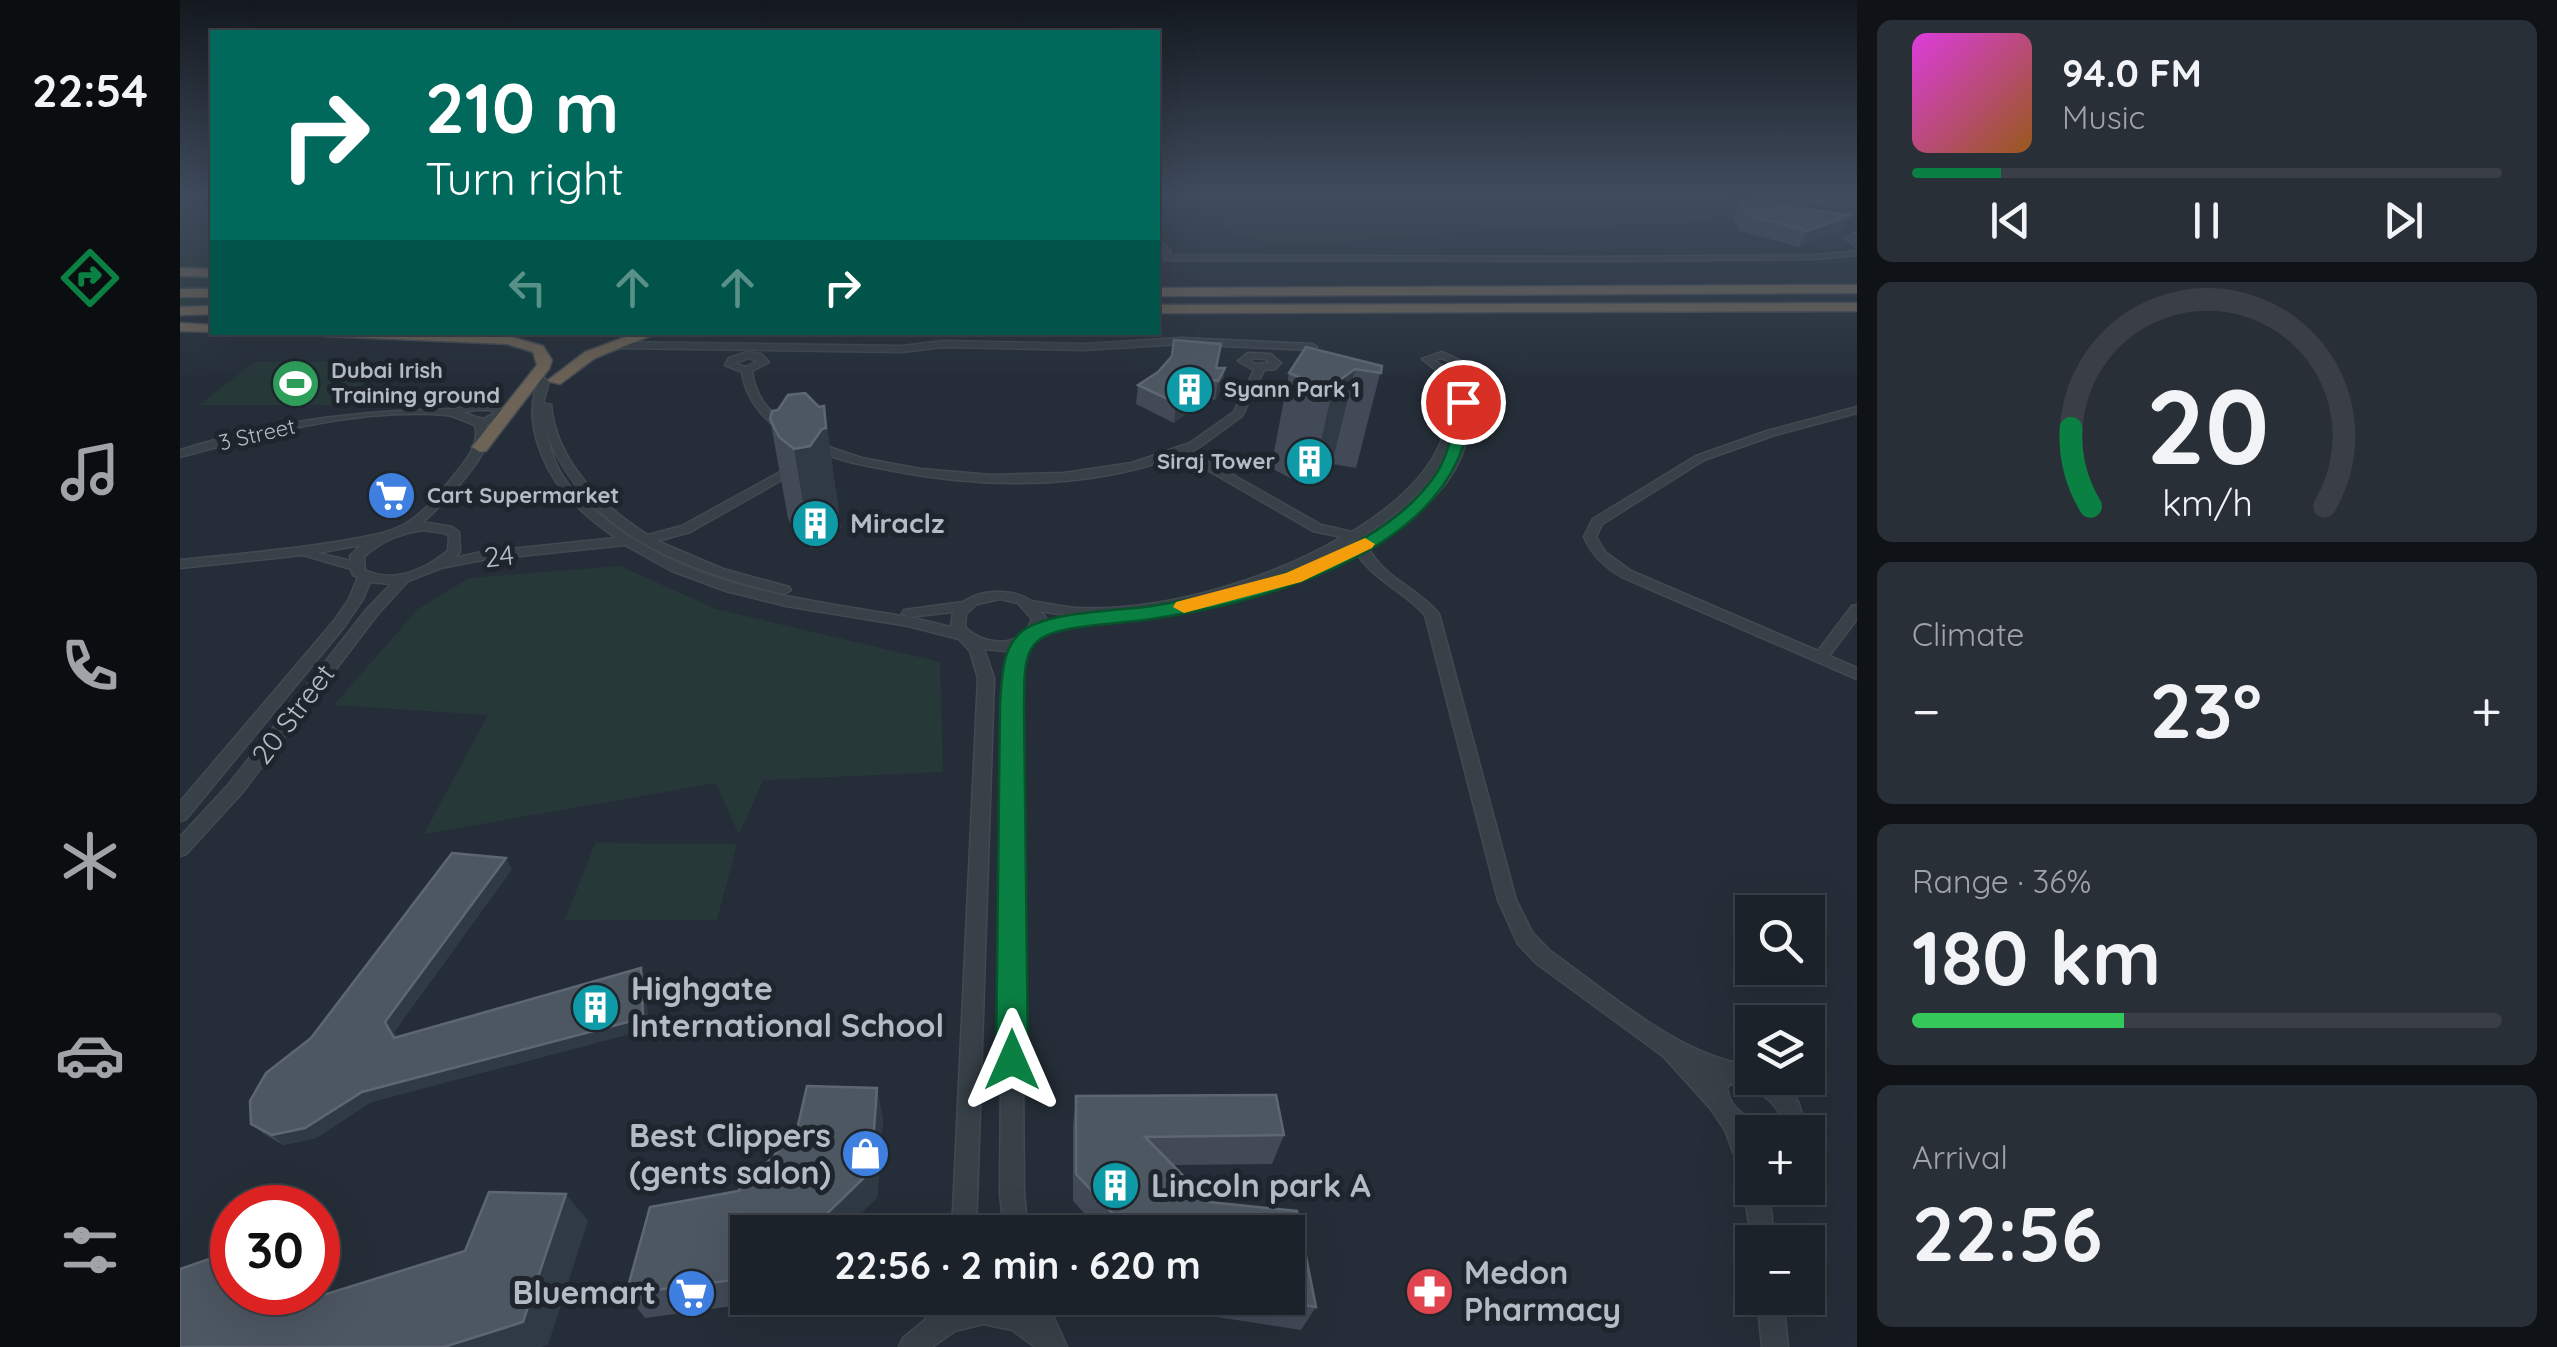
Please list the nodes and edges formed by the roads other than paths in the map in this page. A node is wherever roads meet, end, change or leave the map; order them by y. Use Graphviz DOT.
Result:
graph roads {
  1 [pos="1764,257"];
  2 [pos="1160,258"];
  3 [pos="180,277"];
  4 [pos="210,278"];
  5 [pos="1857,289"];
  6 [pos="1160,292"];
  7 [pos="180,293"];
  8 [pos="210,293"];
  9 [pos="1857,306"];
  10 [pos="1160,308"];
  11 [pos="1258,308"];
  12 [pos="180,309"];
  13 [pos="210,309"];
  14 [pos="1160,316"];
  15 [pos="180,325"];
  16 [pos="210,325"];
  17 [pos="394,335"];
  18 [pos="644,335"];
  19 [pos="613,345"];
  20 [pos="1312,346"];
  21 [pos="1260,368"];
  22 [pos="747,370"];
  23 [pos="550,381"];
  24 [pos="1857,410"];
  25 [pos="454,412"];
  26 [pos="480,422"];
  27 [pos="480,447"];
  28 [pos="1181,450"];
  29 [pos="825,451"];
  30 [pos="180,454"];
  31 [pos="600,522"];
  32 [pos="406,528"];
  33 [pos="1317,528"];
  34 [pos="686,529"];
  35 [pos="382,537"];
  36 [pos="646,540"];
  37 [pos="627,541"];
  38 [pos="458,542"];
  39 [pos="1360,542"];
  40 [pos="570,549"];
  41 [pos="509,552"];
  42 [pos="295,553"];
  43 [pos="675,554"];
  44 [pos="1330,557"];
  45 [pos="180,564"];
  46 [pos="430,570"];
  47 [pos="1378,571"];
  48 [pos="360,572"];
  49 [pos="404,578"];
  50 [pos="1030,605"];
  51 [pos="965,606"];
  52 [pos="1857,609"];
  53 [pos="965,636"];
  54 [pos="1030,636"];
  55 [pos="1820,658"];
  56 [pos="1857,674"];
  57 [pos="180,814"];
  58 [pos="180,849"];
  59 [pos="1671,1050"];
  60 [pos="1735,1071"];
  61 [pos="1735,1075"];
  62 [pos="1716,1100"];
  63 [pos="1735,1120"];
  64 [pos="965,1215"];
  65 [pos="1014,1215"];
  66 [pos="939,1315"];
  67 [pos="1040,1315"];
  68 [pos="1772,1315"];
  69 [pos="936,1324"];
  70 [pos="1054,1346"];
  71 [pos="912,1347"];
  72 [pos="1776,1347"];
  1 -- 2 [label="street"];
  3 -- 4 [label="highway"];
  5 -- 6 [label="highway"];
  7 -- 8 [label="highway"];
  9 -- 11 [label="highway"];
  10 -- 11 [label="highway"];
  11 -- 14 [label="highway"];
  12 -- 13 [label="highway"];
  15 -- 16 [label="highway"];
  17 -- 23 [label="highway"];
  17 -- 27 [label="highway"];
  18 -- 19 [label="highway"];
  19 -- 20 [label="street"];
  19 -- 23 [label="highway"];
  21 -- 28 [label="street"];
  22 -- 29 [label="street"];
  23 -- 31 [label="street"];
  23 -- 36 [label="street"];
  24 -- 55 [label="street"];
  25 -- 26 [label="street, 3 Street"];
  25 -- 26 [label="street, 3 Street"];
  25 -- 30 [label="street, 3 Street"];
  26 -- 27 [label="street, 3 Street"];
  27 -- 32 [label="street"];
  28 -- 29 [label="street"];
  28 -- 33 [label="street"];
  29 -- 34 [label="street"];
  31 -- 37 [label="street"];
  31 -- 40 [label="street"];
  32 -- 35 [label="street"];
  32 -- 38 [label="street"];
  33 -- 39 [label="street"];
  33 -- 44 [label="street"];
  34 -- 36 [label="street"];
  34 -- 43 [label="street"];
  35 -- 42 [label="street"];
  35 -- 48 [label="street, 20 Street"];
  36 -- 43 [label="street"];
  37 -- 40 [label="street, 24"];
  37 -- 53 [label="street"];
  38 -- 41 [label="street"];
  38 -- 46 [label="street"];
  39 -- 39 [label="street"];
  39 -- 44 [label="street"];
  39 -- 47 [label="street"];
  40 -- 41 [label="street, 24"];
  41 -- 46 [label="street, 24"];
  42 -- 45 [label="street"];
  42 -- 48 [label="street"];
  43 -- 51 [label="street"];
  44 -- 47 [label="street"];
  44 -- 50 [label="street"];
  44 -- 54 [label="street"];
  46 -- 49 [label="street, 24"];
  47 -- 59 [label="street"];
  48 -- 49 [label="street"];
  48 -- 57 [label="street, 20 Street"];
  49 -- 58 [label="street, 20 Street"];
  50 -- 51 [label="street"];
  50 -- 54 [label="street"];
  51 -- 53 [label="street"];
  52 -- 55 [label="street"];
  53 -- 54 [label="street"];
  53 -- 64 [label="street"];
  54 -- 65 [label="street"];
  55 -- 56 [label="street"];
  59 -- 60 [label="street"];
  59 -- 62 [label="street"];
  61 -- 62 [label="street"];
  62 -- 63 [label="street"];
  66 -- 69 [label="street"];
  67 -- 70 [label="street"];
  68 -- 72 [label="street"];
  69 -- 70 [label="street"];
  69 -- 71 [label="street"];
}
